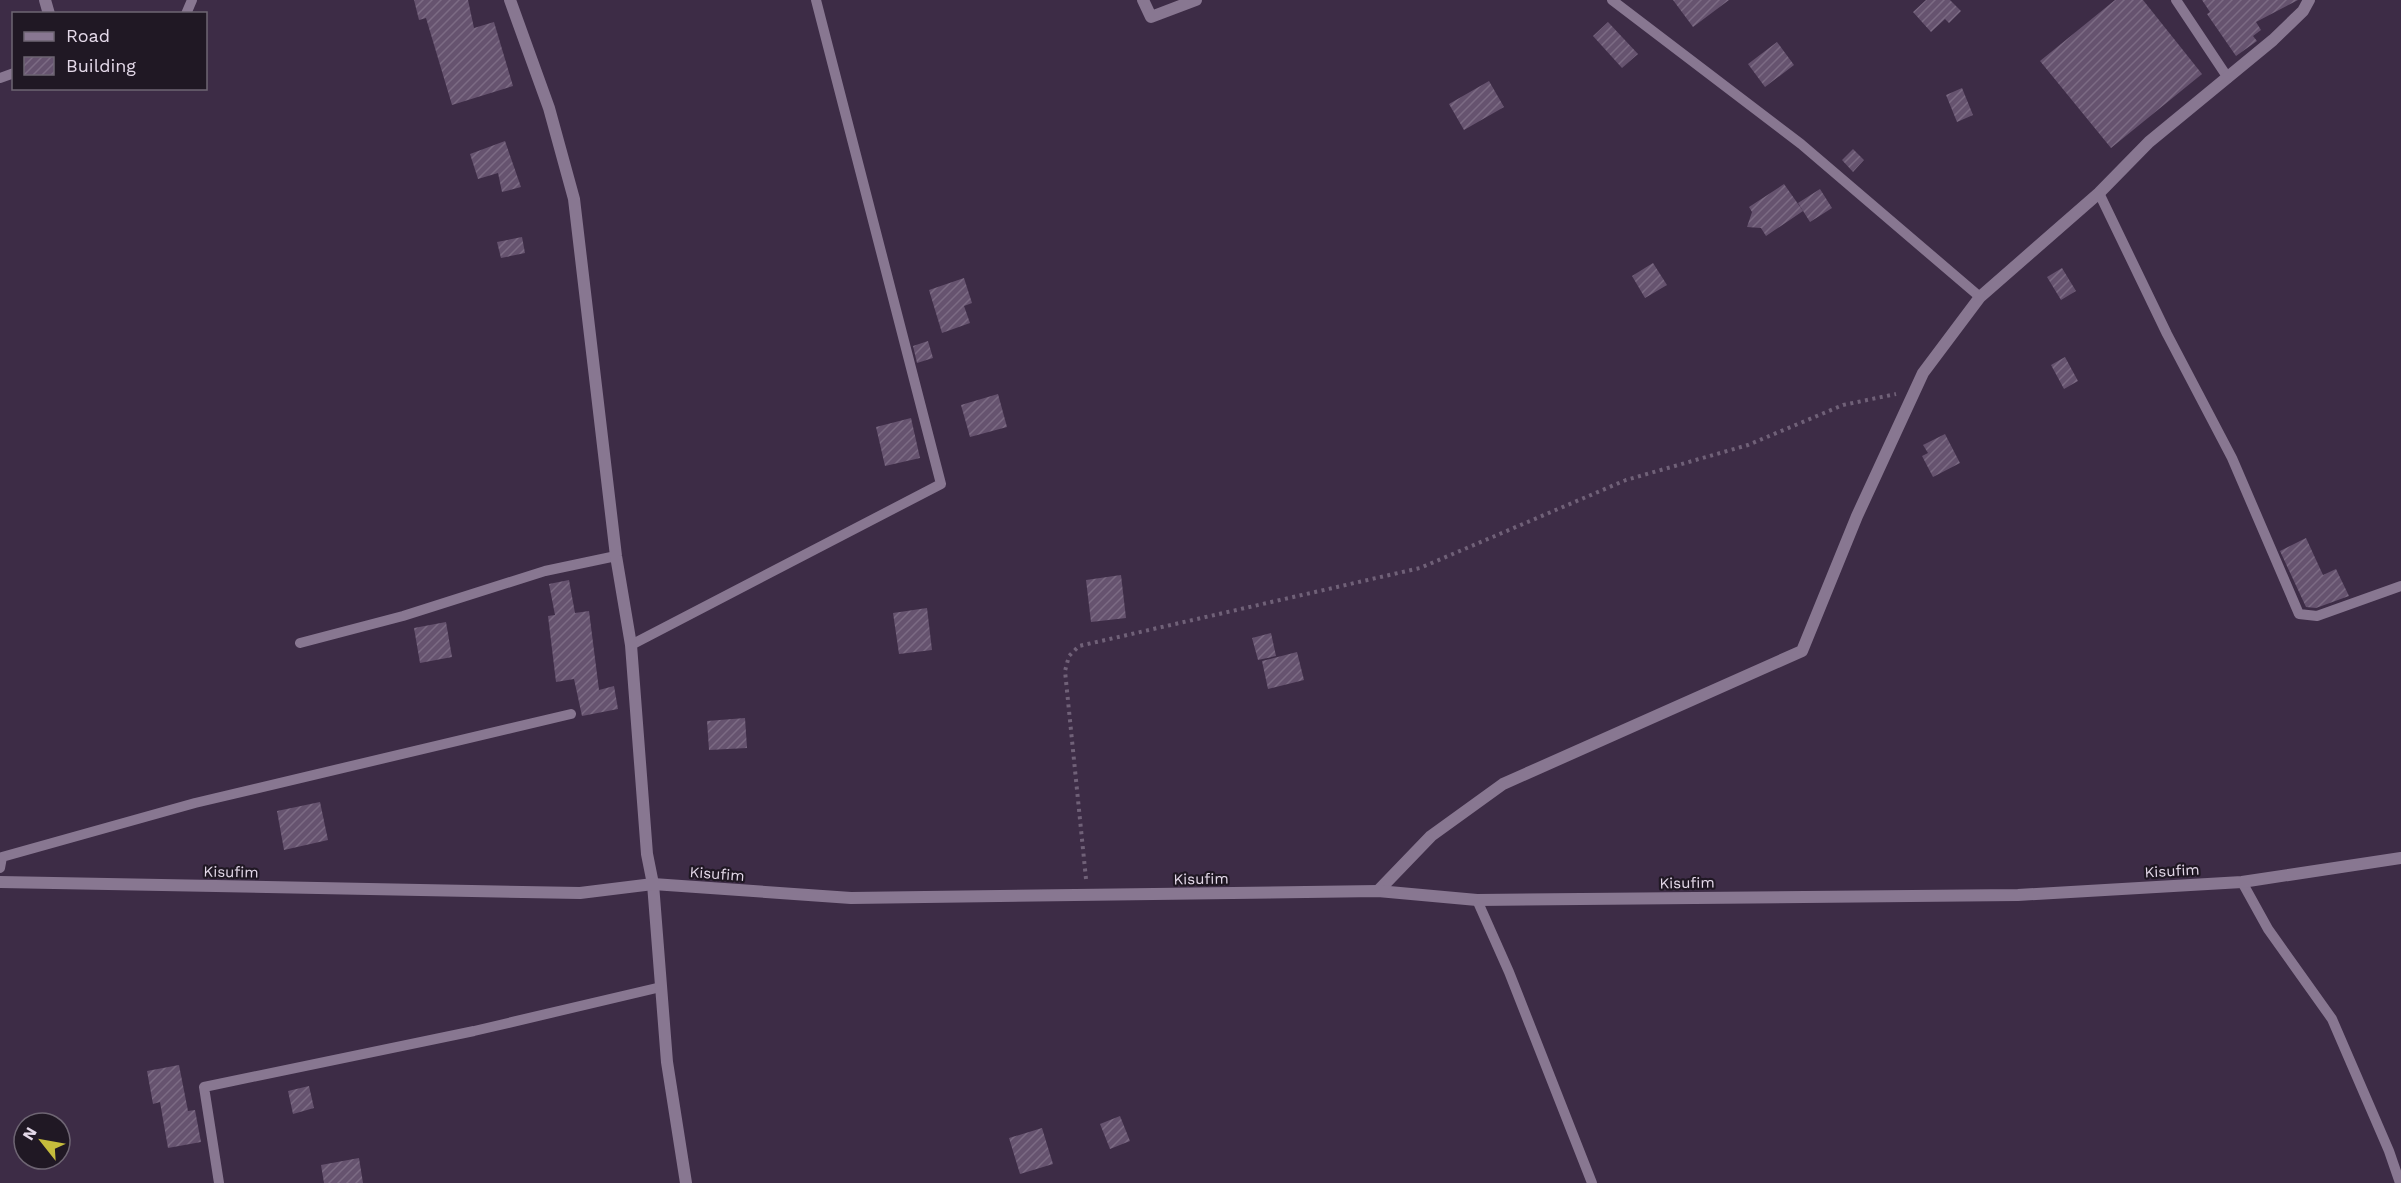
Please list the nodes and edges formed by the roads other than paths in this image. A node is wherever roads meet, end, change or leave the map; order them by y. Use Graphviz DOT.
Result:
graph roads {
  1 [pos="510,0"];
  2 [pos="816,0"];
  3 [pos="1143,0"];
  4 [pos="1197,0"];
  5 [pos="1612,0"];
  6 [pos="2176,0"];
  7 [pos="2309,0"];
  8 [pos="2228,78"];
  9 [pos="2099,193"];
  10 [pos="1980,297"];
  11 [pos="616,556"];
  12 [pos="2401,586"];
  13 [pos="300,643"];
  14 [pos="631,645"];
  15 [pos="571,714"];
  16 [pos="2401,858"];
  17 [pos="0,868"];
  18 [pos="0,882"];
  19 [pos="2242,882"];
  20 [pos="653,884"];
  21 [pos="1378,891"];
  22 [pos="1477,900"];
  23 [pos="662,987"];
  24 [pos="219,1183"];
  25 [pos="686,1183"];
  26 [pos="1592,1183"];
  27 [pos="2400,1183"];
  1 -- 11 [label="street"];
  2 -- 14 [label="lane"];
  3 -- 4 [label="street"];
  5 -- 10 [label="lane"];
  6 -- 8 [label="lane"];
  7 -- 8 [label="street"];
  8 -- 9 [label="street"];
  9 -- 10 [label="street"];
  9 -- 12 [label="lane"];
  10 -- 21 [label="street"];
  11 -- 13 [label="lane"];
  11 -- 14 [label="street"];
  14 -- 20 [label="street"];
  15 -- 17 [label="lane"];
  16 -- 19 [label="street, Kisufim"];
  18 -- 20 [label="street, Kisufim"];
  19 -- 22 [label="street, Kisufim"];
  19 -- 27 [label="lane"];
  20 -- 21 [label="street, Kisufim"];
  20 -- 23 [label="street"];
  21 -- 22 [label="street, Kisufim"];
  22 -- 26 [label="lane"];
  23 -- 24 [label="lane"];
  23 -- 25 [label="street"];
}
